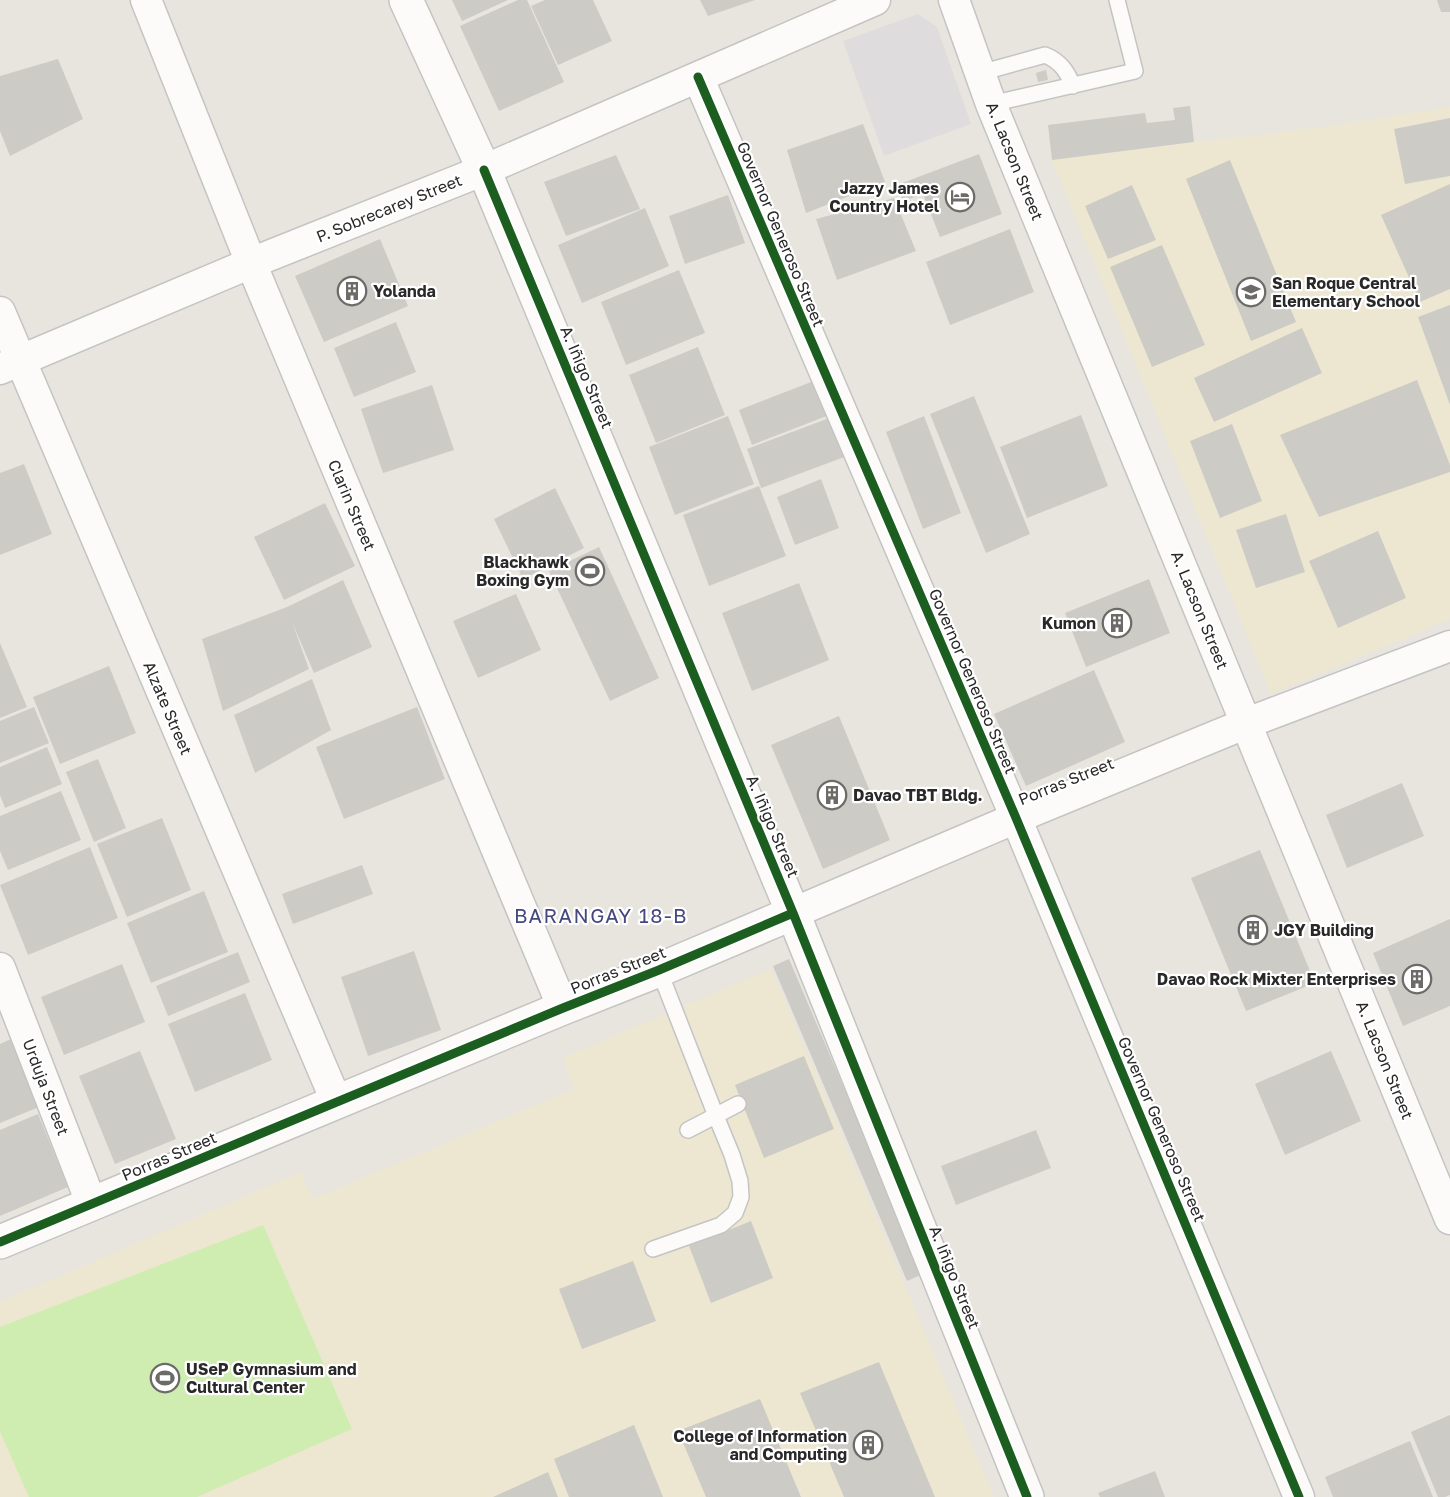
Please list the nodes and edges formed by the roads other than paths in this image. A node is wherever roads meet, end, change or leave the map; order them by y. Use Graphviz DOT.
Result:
graph roads {
  1 [pos="146,0"];
  2 [pos="406,0"];
  3 [pos="875,0"];
  4 [pos="954,0"];
  5 [pos="1117,0"];
  6 [pos="980,73"];
  7 [pos="698,77"];
  8 [pos="1073,86"];
  9 [pos="991,104"];
  10 [pos="484,170"];
  11 [pos="251,262"];
  12 [pos="0,312"];
  13 [pos="10,365"];
  14 [pos="1450,646"];
  15 [pos="1247,723"];
  16 [pos="1016,818"];
  17 [pos="793,913"];
  18 [pos="0,968"];
  19 [pos="659,970"];
  20 [pos="563,1008"];
  21 [pos="337,1103"];
  22 [pos="738,1104"];
  23 [pos="716,1116"];
  24 [pos="688,1130"];
  25 [pos="92,1205"];
  26 [pos="1450,1220"];
  27 [pos="0,1242"];
  28 [pos="653,1249"];
  29 [pos="1027,1497"];
  30 [pos="1299,1497"];
  1 -- 11 [label="street, Clarin Street"];
  2 -- 10 [label="street, A. Iñigo Street"];
  3 -- 7 [label="street, P. Sobrecarey Street"];
  4 -- 6 [label="street, A. Lacson Street"];
  5 -- 8 [label="lane"];
  6 -- 8 [label="lane"];
  6 -- 9 [label="street, A. Lacson Street"];
  7 -- 10 [label="street, P. Sobrecarey Street"];
  7 -- 16 [label="street, Governor Generoso Street"];
  8 -- 9 [label="lane"];
  9 -- 15 [label="street, A. Lacson Street"];
  10 -- 11 [label="street, P. Sobrecarey Street"];
  10 -- 17 [label="street, A. Iñigo Street"];
  11 -- 13 [label="street, P. Sobrecarey Street"];
  11 -- 20 [label="street, Clarin Street"];
  12 -- 13 [label="street, Alzate Street"];
  13 -- 21 [label="street, Alzate Street"];
  14 -- 15 [label="street, Porras Street"];
  15 -- 16 [label="street, Porras Street"];
  15 -- 26 [label="street, A. Lacson Street"];
  16 -- 17 [label="street, Porras Street"];
  16 -- 30 [label="street, Governor Generoso Street"];
  17 -- 19 [label="street, Porras Street"];
  17 -- 29 [label="street, A. Iñigo Street"];
  18 -- 25 [label="street, Urduja Street"];
  19 -- 20 [label="street, Porras Street"];
  19 -- 23 [label="lane"];
  20 -- 21 [label="street, Porras Street"];
  21 -- 25 [label="street, Porras Street"];
  22 -- 23 [label="lane"];
  23 -- 24 [label="lane"];
  23 -- 28 [label="lane"];
  25 -- 27 [label="street, Porras Street"];
}
